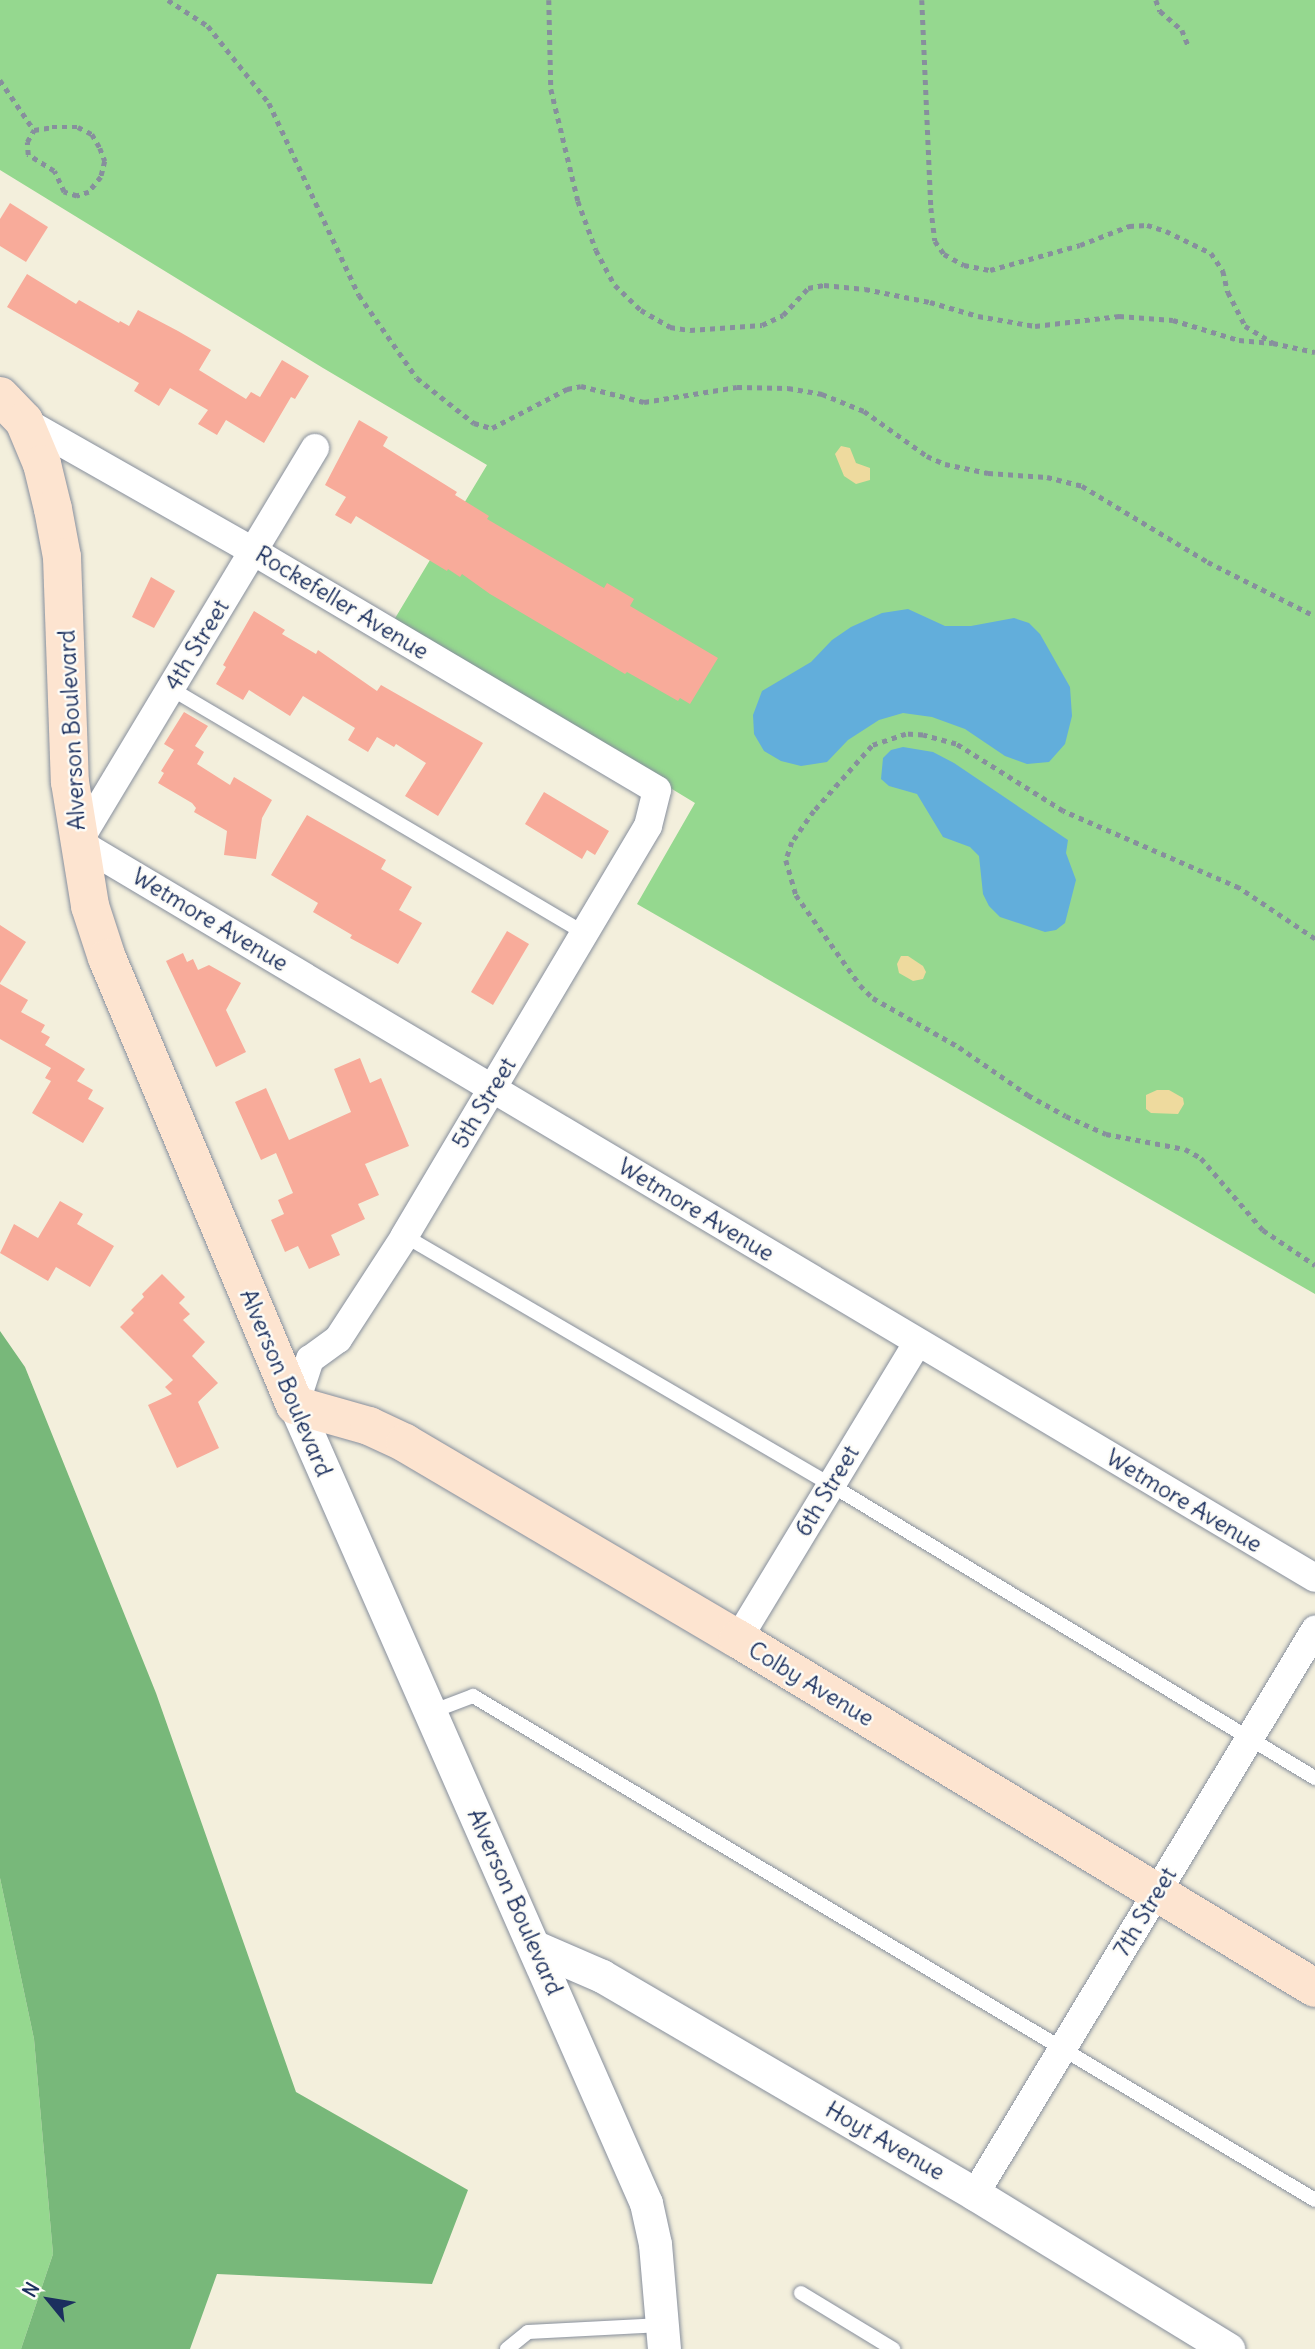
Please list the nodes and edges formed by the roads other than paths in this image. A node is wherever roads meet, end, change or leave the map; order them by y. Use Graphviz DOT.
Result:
graph roads {
  1 [pos="12,409"];
  2 [pos="315,448"];
  3 [pos="253,551"];
  4 [pos="170,688"];
  5 [pos="657,790"];
  6 [pos="78,842"];
  7 [pos="584,933"];
  8 [pos="493,1088"];
  9 [pos="405,1236"];
  10 [pos="917,1343"];
  11 [pos="295,1405"];
  12 [pos="831,1485"];
  13 [pos="1315,1578"];
  14 [pos="1315,1630"];
  15 [pos="738,1639"];
  16 [pos="431,1712"];
  17 [pos="1249,1739"];
  18 [pos="1315,1778"];
  19 [pos="1157,1892"];
  20 [pos="535,1947"];
  21 [pos="1315,1988"];
  22 [pos="1063,2048"];
  23 [pos="975,2194"];
  24 [pos="1315,2200"];
  25 [pos="801,2293"];
  26 [pos="663,2337"];
  27 [pos="507,2349"];
  28 [pos="893,2349"];
  29 [pos="1228,2349"];
  1 -- 3 [label="street, Rockefeller Avenue"];
  1 -- 6 [label="main road, Alverson Boulevard"];
  2 -- 3 [label="street, 4th Street"];
  3 -- 4 [label="street, 4th Street"];
  3 -- 5 [label="street, Rockefeller Avenue"];
  4 -- 6 [label="street, 4th Street"];
  4 -- 7 [label="lane"];
  5 -- 7 [label="street, 5th Street"];
  6 -- 8 [label="street, Wetmore Avenue"];
  6 -- 11 [label="main road, Alverson Boulevard"];
  7 -- 8 [label="street, 5th Street"];
  8 -- 9 [label="street, 5th Street"];
  8 -- 10 [label="street, Wetmore Avenue"];
  9 -- 11 [label="street, 5th Street"];
  9 -- 12 [label="lane"];
  10 -- 12 [label="street, 6th Street"];
  10 -- 13 [label="street, Wetmore Avenue"];
  11 -- 15 [label="main road, Colby Avenue"];
  11 -- 16 [label="street, Alverson Boulevard"];
  12 -- 15 [label="street, 6th Street"];
  12 -- 17 [label="lane"];
  14 -- 17 [label="street, 7th Street"];
  15 -- 19 [label="main road, Colby Avenue"];
  16 -- 20 [label="street, Alverson Boulevard"];
  16 -- 22 [label="lane"];
  17 -- 18 [label="lane"];
  17 -- 19 [label="street, 7th Street"];
  19 -- 21 [label="main road, Colby Avenue"];
  19 -- 22 [label="street, 7th Street"];
  20 -- 23 [label="street, Hoyt Avenue"];
  20 -- 26 [label="street, Alverson Boulevard"];
  22 -- 23 [label="street, 7th Street"];
  22 -- 24 [label="lane"];
  23 -- 29 [label="street, Hoyt Avenue"];
  25 -- 28 [label="lane"];
  26 -- 27 [label="lane"];
}
